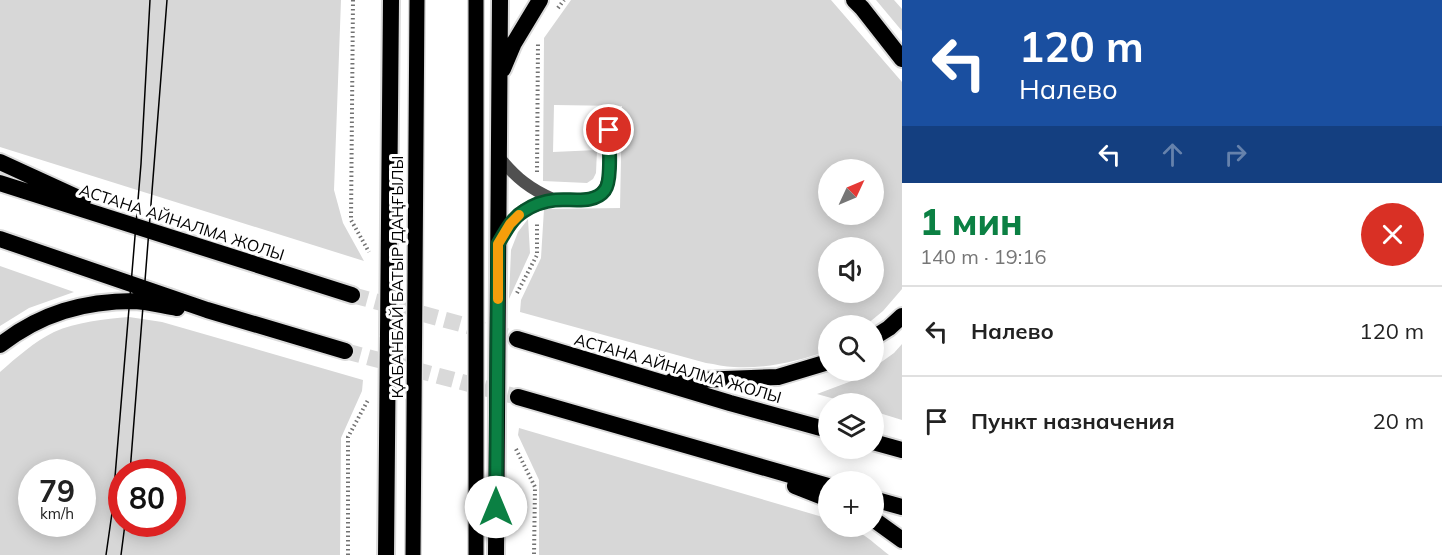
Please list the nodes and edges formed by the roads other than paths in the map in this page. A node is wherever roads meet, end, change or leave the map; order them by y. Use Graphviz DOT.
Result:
graph roads {
  1 [pos="391,0"];
  2 [pos="417,0"];
  3 [pos="476,0"];
  4 [pos="500,0"];
  5 [pos="540,0"];
  6 [pos="854,0"];
  7 [pos="902,59"];
  8 [pos="499,79"];
  9 [pos="609,130"];
  10 [pos="499,157"];
  11 [pos="0,162"];
  12 [pos="0,183"];
  13 [pos="537,198"];
  14 [pos="143,229"];
  15 [pos="0,239"];
  16 [pos="498,244"];
  17 [pos="352,295"];
  18 [pos="230,316"];
  19 [pos="902,316"];
  20 [pos="884,331"];
  21 [pos="517,339"];
  22 [pos="0,345"];
  23 [pos="345,351"];
  24 [pos="818,365"];
  25 [pos="656,381"];
  26 [pos="518,397"];
  27 [pos="818,427"];
  28 [pos="884,445"];
  29 [pos="902,450"];
  30 [pos="716,454"];
  31 [pos="818,483"];
  32 [pos="818,496"];
  33 [pos="884,502"];
  34 [pos="902,507"];
  35 [pos="884,527"];
  36 [pos="902,540"];
  37 [pos="386,555"];
  38 [pos="413,555"];
  39 [pos="476,555"];
  40 [pos="496,555"];
  1 -- 37 [label="highway"];
  2 -- 38 [label="main road, ҚАБАНБАЙ БАТЫР ДАҢҒЫЛЫ"];
  3 -- 39 [label="main road"];
  4 -- 8 [label="highway"];
  5 -- 8 [label="highway"];
  6 -- 7 [label="highway"];
  8 -- 10 [label="highway"];
  9 -- 13 [label="lane"];
  10 -- 13 [label="lane"];
  10 -- 16 [label="highway"];
  11 -- 14 [label="highway"];
  12 -- 14 [label="highway, АСТАНА АЙНАЛМА ЖОЛЫ"];
  13 -- 16 [label="lane"];
  14 -- 17 [label="highway, АСТАНА АЙНАЛМА ЖОЛЫ"];
  15 -- 18 [label="highway"];
  16 -- 40 [label="highway"];
  18 -- 22 [label="highway"];
  18 -- 23 [label="highway"];
  19 -- 20 [label="highway"];
  21 -- 25 [label="highway, АСТАНА АЙНАЛМА ЖОЛЫ"];
  24 -- 25 [label="highway"];
  25 -- 27 [label="highway, АСТАНА АЙНАЛМА ЖОЛЫ"];
  26 -- 30 [label="highway"];
  28 -- 29 [label="highway"];
  30 -- 31 [label="highway"];
  30 -- 32 [label="highway"];
  33 -- 34 [label="highway"];
  35 -- 36 [label="highway"];
}
